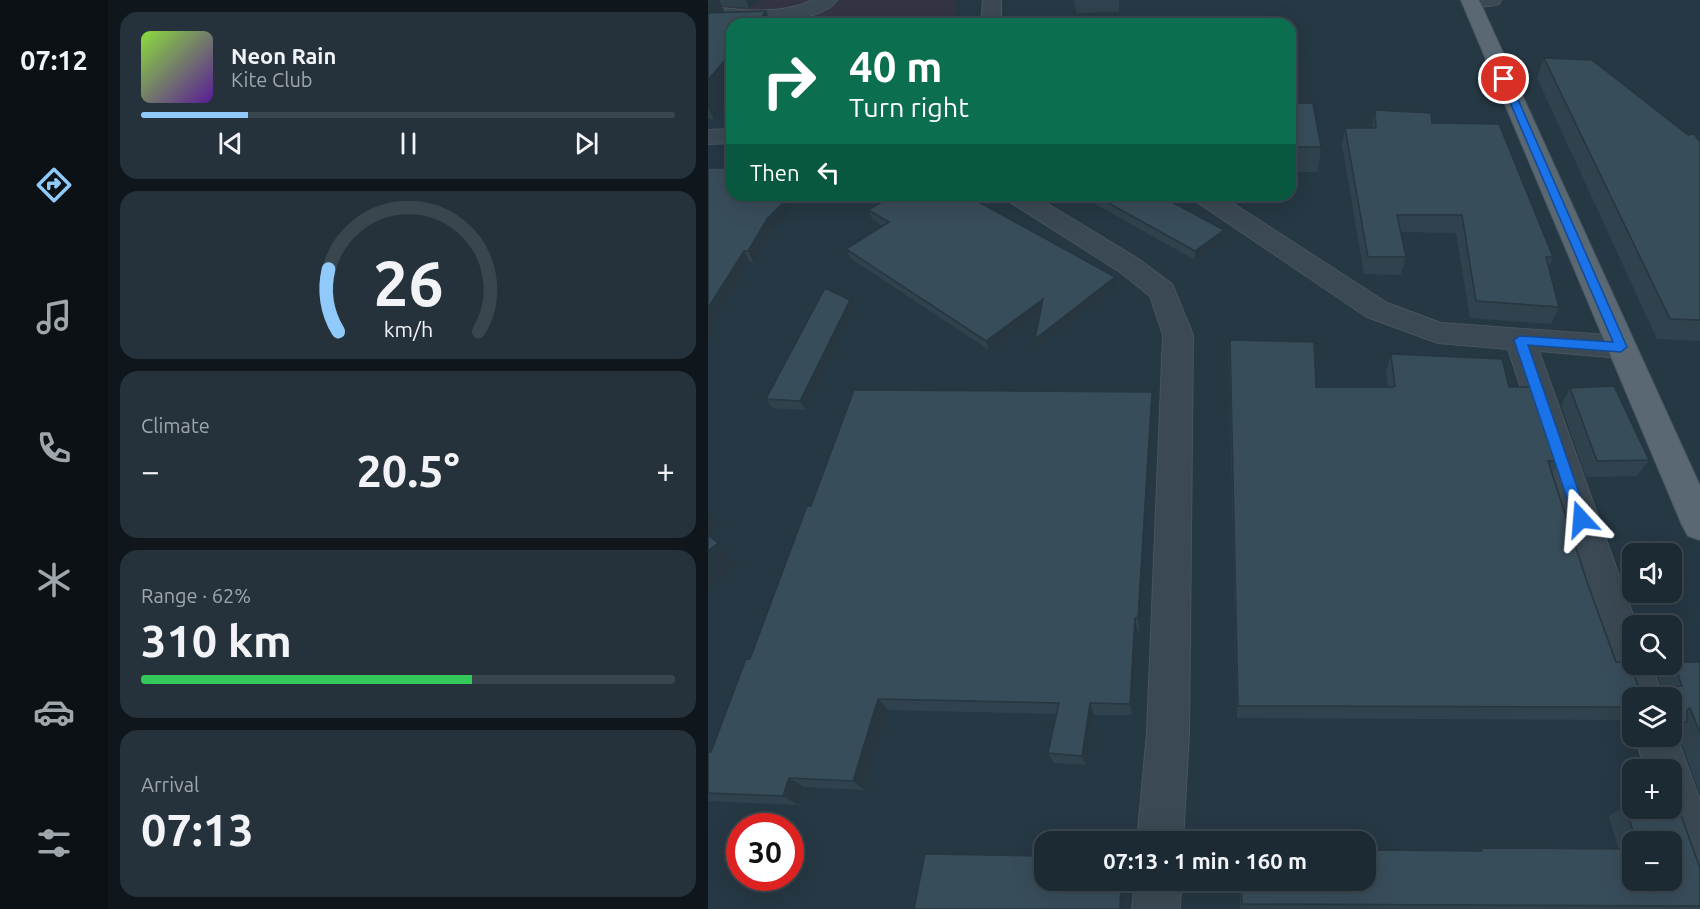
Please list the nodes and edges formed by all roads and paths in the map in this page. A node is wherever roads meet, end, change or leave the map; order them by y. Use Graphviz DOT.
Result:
graph roads {
  1 [pos="828,0"];
  2 [pos="992,0"];
  3 [pos="1470,0"];
  4 [pos="1492,0"];
  5 [pos="708,12"];
  6 [pos="992,18"];
  7 [pos="726,136"];
  8 [pos="708,137"];
  9 [pos="1026,201"];
  10 [pos="1212,201"];
  11 [pos="1520,340"];
  12 [pos="1621,347"];
  13 [pos="1700,525"];
  14 [pos="1638,687"];
  15 [pos="1682,812"];
  16 [pos="1161,831"];
  17 [pos="1700,865"];
  18 [pos="1157,891"];
  19 [pos="1156,909"];
  1 -- 5 [label="street"];
  2 -- 6 [label="street"];
  3 -- 4 [label="street"];
  3 -- 12 [label="main road"];
  7 -- 8 [label="street"];
  9 -- 16 [label="street"];
  10 -- 11 [label="street"];
  11 -- 12 [label="street"];
  11 -- 14 [label="street"];
  12 -- 13 [label="main road"];
  15 -- 17 [label="street"];
  18 -- 19 [label="street"];
}
